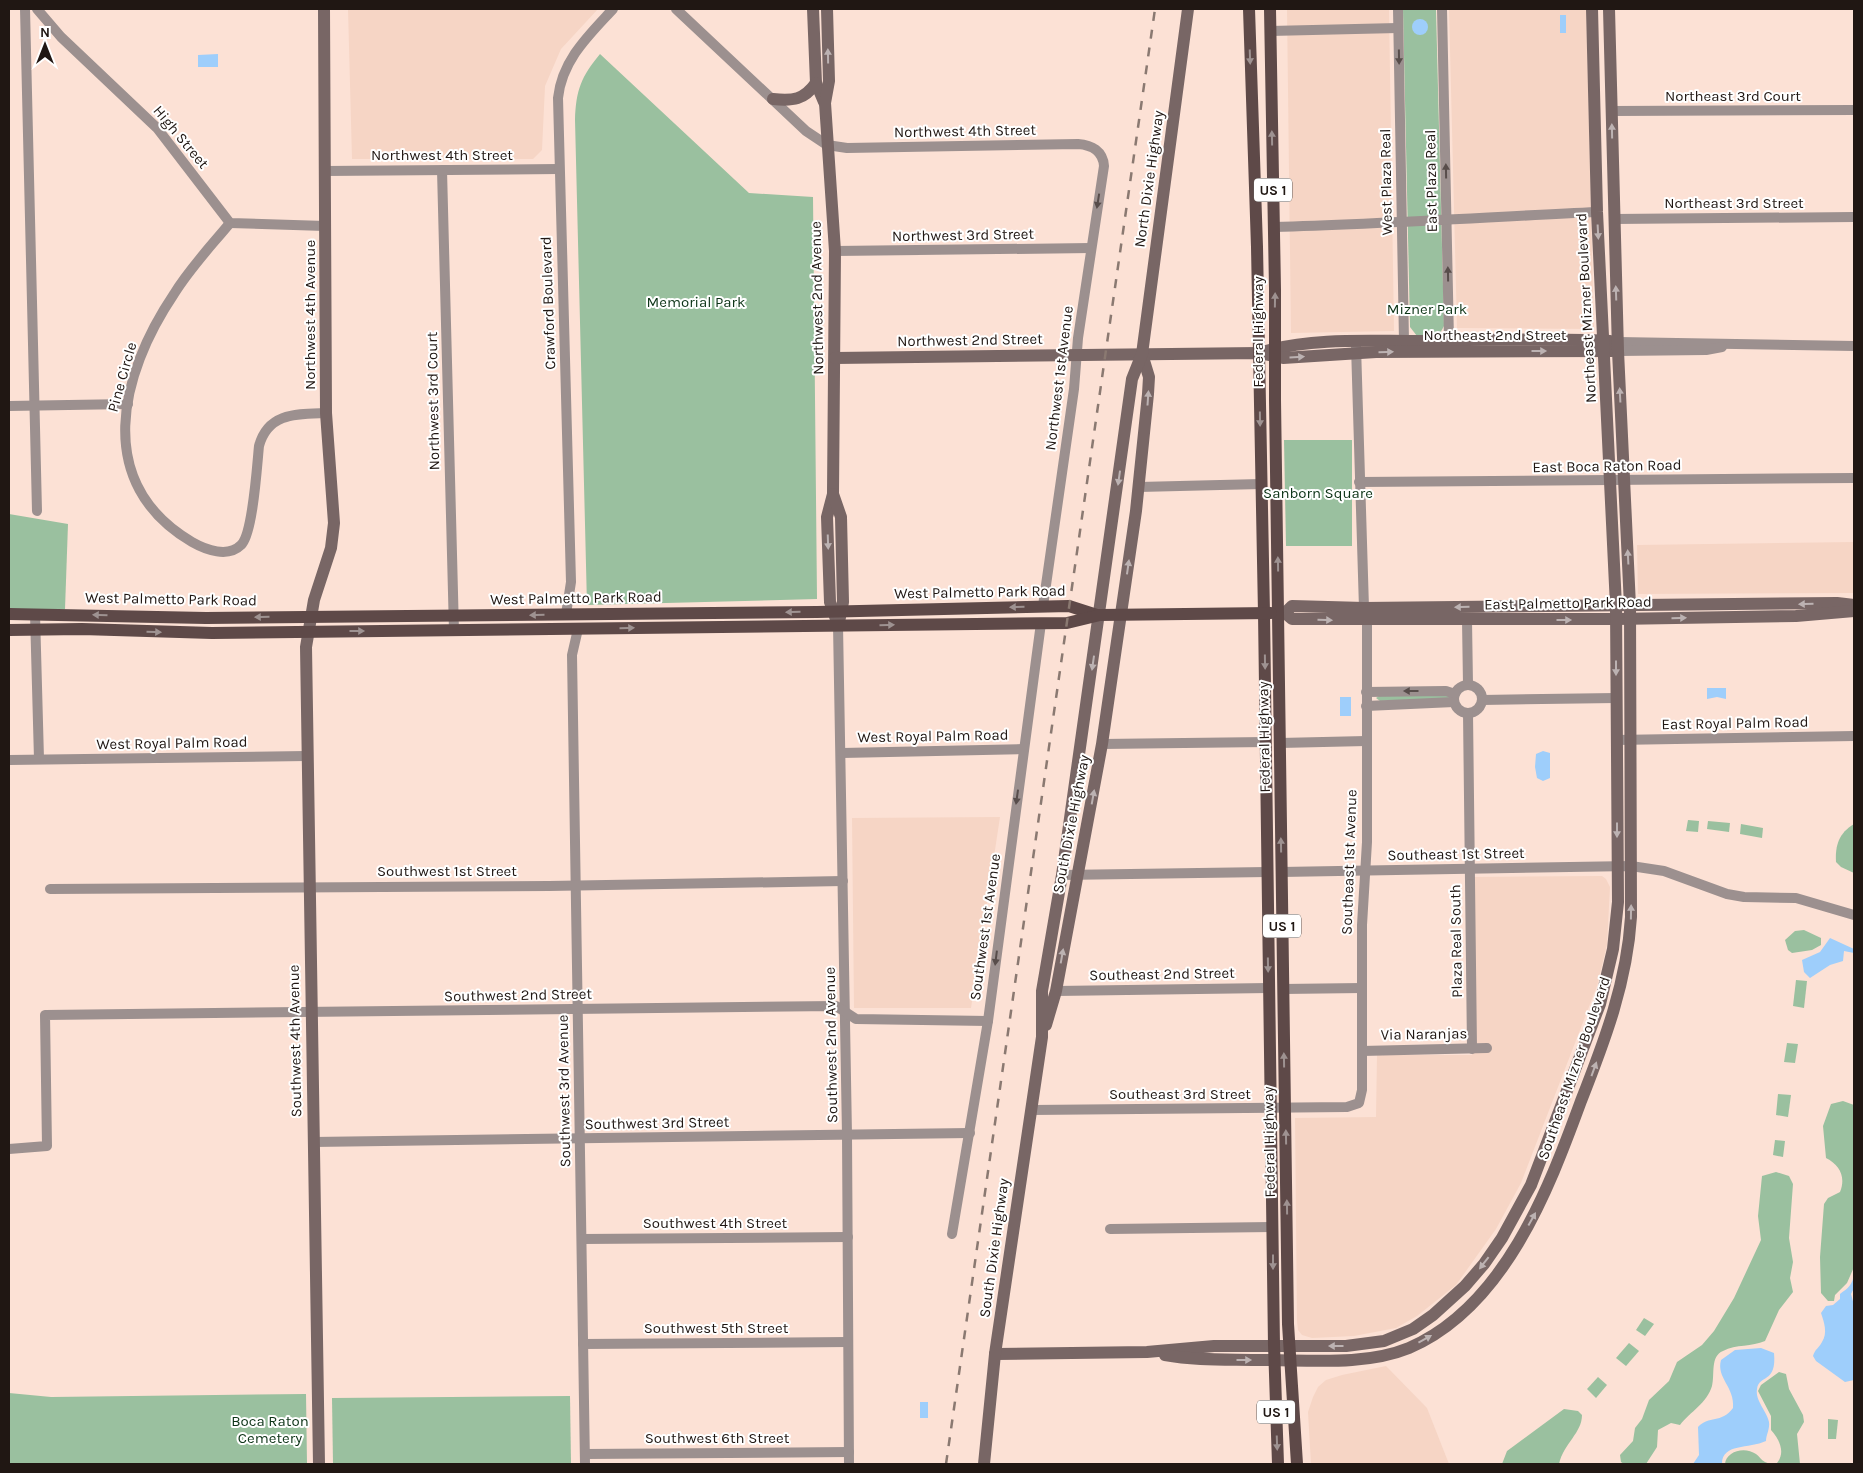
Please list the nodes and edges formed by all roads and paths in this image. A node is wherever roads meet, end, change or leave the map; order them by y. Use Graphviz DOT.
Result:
graph roads {
  1 [pos="25,9"];
  2 [pos="37,9"];
  3 [pos="324,9"];
  4 [pos="613,9"];
  5 [pos="676,9"];
  6 [pos="812,9"];
  7 [pos="827,9"];
  8 [pos="1188,9"];
  9 [pos="1249,9"];
  10 [pos="1270,9"];
  11 [pos="1398,9"];
  12 [pos="1442,9"];
  13 [pos="1592,9"];
  14 [pos="1601,9"];
  15 [pos="1608,9"];
  16 [pos="1398,28"];
  17 [pos="1270,31"];
  18 [pos="1609,34"];
  19 [pos="1594,73"];
  20 [pos="816,83"];
  21 [pos="773,99"];
  22 [pos="824,103"];
  23 [pos="1854,110"];
  24 [pos="1612,111"];
  25 [pos="828,145"];
  26 [pos="1100,154"];
  27 [pos="558,169"];
  28 [pos="442,170"];
  29 [pos="325,171"];
  30 [pos="1597,212"];
  31 [pos="1854,217"];
  32 [pos="1614,219"];
  33 [pos="1447,220"];
  34 [pos="230,223"];
  35 [pos="1402,224"];
  36 [pos="325,226"];
  37 [pos="1274,226"];
  38 [pos="1091,248"];
  39 [pos="835,251"];
  40 [pos="1404,341"];
  41 [pos="1446,346"];
  42 [pos="1604,346"];
  43 [pos="1618,346"];
  44 [pos="1854,346"];
  45 [pos="1356,347"];
  46 [pos="1275,352"];
  47 [pos="1412,352"];
  48 [pos="1259,353"];
  49 [pos="1106,354"];
  50 [pos="1142,354"];
  51 [pos="1077,355"];
  52 [pos="835,358"];
  53 [pos="128,404"];
  54 [pos="9,406"];
  55 [pos="35,406"];
  56 [pos="326,413"];
  57 [pos="1854,478"];
  58 [pos="1624,481"];
  59 [pos="1359,482"];
  60 [pos="1610,482"];
  61 [pos="1261,484"];
  62 [pos="1139,487"];
  63 [pos="38,511"];
  64 [pos="1854,605"];
  65 [pos="1043,606"];
  66 [pos="1616,606"];
  67 [pos="1364,608"];
  68 [pos="837,611"];
  69 [pos="1854,611"];
  70 [pos="1630,612"];
  71 [pos="1264,613"];
  72 [pos="1282,613"];
  73 [pos="9,614"];
  74 [pos="35,614"];
  75 [pos="566,614"];
  76 [pos="603,614"];
  77 [pos="1100,615"];
  78 [pos="1122,615"];
  79 [pos="454,616"];
  80 [pos="311,617"];
  81 [pos="1616,619"];
  82 [pos="1467,620"];
  83 [pos="1367,621"];
  84 [pos="1041,623"];
  85 [pos="838,626"];
  86 [pos="36,629"];
  87 [pos="534,629"];
  88 [pos="578,629"];
  89 [pos="9,630"];
  90 [pos="454,631"];
  91 [pos="308,632"];
  92 [pos="1468,685"];
  93 [pos="1366,692"];
  94 [pos="1455,698"];
  95 [pos="1616,698"];
  96 [pos="1482,700"];
  97 [pos="1366,706"];
  98 [pos="1468,713"];
  99 [pos="1854,736"];
  100 [pos="1616,740"];
  101 [pos="1630,740"];
  102 [pos="1366,741"];
  103 [pos="1266,742"];
  104 [pos="1280,743"];
  105 [pos="1102,744"];
  106 [pos="1024,749"];
  107 [pos="842,753"];
  108 [pos="306,756"];
  109 [pos="39,759"];
  110 [pos="9,760"];
  111 [pos="1267,846"];
  112 [pos="1617,866"];
  113 [pos="1631,866"];
  114 [pos="1471,868"];
  115 [pos="1365,871"];
  116 [pos="1267,872"];
  117 [pos="1282,872"];
  118 [pos="1078,875"];
  119 [pos="1062,876"];
  120 [pos="843,881"];
  121 [pos="576,885"];
  122 [pos="309,887"];
  123 [pos="50,889"];
  124 [pos="1282,898"];
  125 [pos="1854,916"];
  126 [pos="1269,988"];
  127 [pos="1362,988"];
  128 [pos="1283,989"];
  129 [pos="1056,991"];
  130 [pos="578,1009"];
  131 [pos="844,1010"];
  132 [pos="311,1012"];
  133 [pos="988,1021"];
  134 [pos="1042,1037"];
  135 [pos="1472,1048"];
  136 [pos="1487,1048"];
  137 [pos="1362,1050"];
  138 [pos="1359,1103"];
  139 [pos="1271,1108"];
  140 [pos="1285,1108"];
  141 [pos="1031,1110"];
  142 [pos="970,1133"];
  143 [pos="847,1136"];
  144 [pos="580,1139"];
  145 [pos="313,1142"];
  146 [pos="9,1149"];
  147 [pos="1273,1227"];
  148 [pos="1110,1229"];
  149 [pos="952,1234"];
  150 [pos="848,1237"];
  151 [pos="582,1239"];
  152 [pos="1287,1247"];
  153 [pos="848,1342"];
  154 [pos="583,1344"];
  155 [pos="1289,1345"];
  156 [pos="1214,1346"];
  157 [pos="1274,1346"];
  158 [pos="1147,1352"];
  159 [pos="995,1354"];
  160 [pos="1214,1359"];
  161 [pos="1274,1360"];
  162 [pos="1290,1360"];
  163 [pos="849,1452"];
  164 [pos="585,1459"];
  165 [pos="319,1464"];
  166 [pos="849,1464"];
  167 [pos="984,1464"];
  168 [pos="1278,1464"];
  169 [pos="1297,1464"];
  1 -- 55 [label="street"];
  2 -- 34 [label="street, High Street"];
  3 -- 29 [label="main road, Northwest 4th Avenue"];
  4 -- 27 [label="street, Crawford Boulevard"];
  5 -- 21 [label="street"];
  6 -- 20 [label="main road, Northwest 2nd Avenue"];
  22 -- 7 [label="main road, Northwest 2nd Avenue, one-way"];
  8 -- 50 [label="main road, North Dixie Highway"];
  9 -- 48 [label="main road, Federal Highway / US 1, one-way"];
  10 -- 17 [label="main road, Federal Highway / US 1"];
  11 -- 16 [label="street, West Plaza Real"];
  33 -- 12 [label="street, East Plaza Real, one-way"];
  13 -- 19 [label="main road, Northeast Mizner Boulevard"];
  14 -- 18 [label="main road"];
  15 -- 18 [label="main road, Northeast Mizner Boulevard"];
  16 -- 17 [label="street"];
  16 -- 35 [label="street, West Plaza Real, one-way"];
  37 -- 17 [label="main road, Federal Highway / US 1, one-way"];
  18 -- 24 [label="main road, Northeast Mizner Boulevard"];
  19 -- 24 [label="main road"];
  19 -- 30 [label="main road, Northeast Mizner Boulevard"];
  20 -- 21 [label="main road"];
  20 -- 22 [label="main road, Northwest 2nd Avenue"];
  21 -- 25 [label="street"];
  22 -- 25 [label="main road, Northwest 2nd Avenue"];
  23 -- 24 [label="street, Northeast 3rd Court"];
  32 -- 24 [label="main road, Northeast Mizner Boulevard, one-way"];
  25 -- 26 [label="street, Northwest 4th Street"];
  25 -- 39 [label="main road, Northwest 2nd Avenue"];
  26 -- 38 [label="street, Northwest 1st Avenue, one-way"];
  27 -- 28 [label="street, Northwest 4th Street"];
  27 -- 75 [label="street, Crawford Boulevard"];
  28 -- 29 [label="street, Northwest 4th Street"];
  28 -- 79 [label="street, Northwest 3rd Court"];
  29 -- 36 [label="main road, Northwest 4th Avenue"];
  30 -- 33 [label="street"];
  30 -- 42 [label="main road, Northeast Mizner Boulevard, one-way"];
  31 -- 32 [label="street, Northeast 3rd Street"];
  43 -- 32 [label="main road, Northeast Mizner Boulevard, one-way"];
  33 -- 35 [label="street"];
  41 -- 33 [label="street, East Plaza Real, one-way"];
  34 -- 36 [label="street"];
  34 -- 53 [label="street, Pine Circle"];
  35 -- 37 [label="street"];
  35 -- 40 [label="street, West Plaza Real"];
  36 -- 56 [label="main road, Northwest 4th Avenue"];
  46 -- 37 [label="main road, Federal Highway / US 1, one-way"];
  38 -- 39 [label="street, Northwest 3rd Street"];
  38 -- 51 [label="street, Northwest 1st Avenue"];
  39 -- 52 [label="main road, Northwest 2nd Avenue"];
  40 -- 41 [label="main road, Northeast 2nd Street"];
  40 -- 45 [label="main road, Northeast 2nd Street"];
  40 -- 47 [label="street"];
  41 -- 42 [label="main road, Northeast 2nd Street"];
  41 -- 47 [label="main road, Northeast 2nd Street"];
  42 -- 43 [label="main road, Northeast 2nd Street"];
  42 -- 60 [label="main road, Northeast Mizner Boulevard"];
  43 -- 44 [label="street, Northeast 2nd Street"];
  58 -- 43 [label="main road, Northeast Mizner Boulevard, one-way"];
  45 -- 46 [label="main road, Northeast 2nd Street"];
  45 -- 47 [label="main road, Northeast 2nd Street, one-way"];
  45 -- 59 [label="street"];
  46 -- 48 [label="main road, Northeast 2nd Street"];
  72 -- 46 [label="main road, Federal Highway / US 1, one-way"];
  48 -- 50 [label="main road, Northeast 2nd Street"];
  48 -- 61 [label="main road, Federal Highway / US 1, one-way"];
  49 -- 50 [label="main road, Northeast 2nd Street"];
  49 -- 51 [label="main road, Northwest 2nd Street"];
  62 -- 50 [label="main road, North Dixie Highway, one-way"];
  50 -- 77 [label="main road, North Dixie Highway, one-way"];
  51 -- 52 [label="main road, Northwest 2nd Street"];
  51 -- 65 [label="street, Northwest 1st Avenue"];
  52 -- 68 [label="main road, Northwest 2nd Avenue"];
  53 -- 55 [label="street"];
  53 -- 56 [label="street, Pine Circle"];
  54 -- 55 [label="street"];
  55 -- 63 [label="street"];
  56 -- 80 [label="main road, Northwest 4th Avenue"];
  57 -- 58 [label="street, East Boca Raton Road"];
  58 -- 60 [label="street, East Boca Raton Road"];
  70 -- 58 [label="main road, Northeast Mizner Boulevard, one-way"];
  59 -- 60 [label="street, East Boca Raton Road"];
  59 -- 67 [label="street"];
  60 -- 66 [label="main road, Northeast Mizner Boulevard"];
  61 -- 62 [label="street"];
  61 -- 71 [label="main road, Federal Highway / US 1"];
  78 -- 62 [label="main road, North Dixie Highway, one-way"];
  64 -- 70 [label="main road, East Palmetto Park Road, one-way"];
  65 -- 68 [label="main road, West Palmetto Park Road, one-way"];
  65 -- 77 [label="main road, West Palmetto Park Road"];
  66 -- 67 [label="main road, East Palmetto Park Road, one-way"];
  66 -- 70 [label="main road, East Palmetto Park Road"];
  66 -- 81 [label="main road, Southeast Mizner Boulevard"];
  67 -- 72 [label="main road, East Palmetto Park Road"];
  68 -- 76 [label="main road, West Palmetto Park Road, one-way"];
  68 -- 85 [label="main road, Northwest 2nd Avenue"];
  70 -- 69 [label="main road, East Palmetto Park Road, one-way"];
  70 -- 81 [label="main road, East Palmetto Park Road"];
  70 -- 101 [label="main road, Southeast Mizner Boulevard"];
  71 -- 72 [label="main road, East Palmetto Park Road"];
  71 -- 78 [label="main road, East Palmetto Park Road"];
  71 -- 103 [label="main road, Federal Highway / US 1, one-way"];
  72 -- 83 [label="main road, East Palmetto Park Road, one-way"];
  72 -- 104 [label="main road, Federal Highway / US 1"];
  73 -- 74 [label="main road, West Palmetto Park Road"];
  80 -- 74 [label="main road, West Palmetto Park Road, one-way"];
  74 -- 86 [label="street"];
  75 -- 76 [label="main road, West Palmetto Park Road"];
  75 -- 79 [label="main road, West Palmetto Park Road, one-way"];
  75 -- 87 [label="main road"];
  76 -- 88 [label="main road"];
  77 -- 78 [label="main road, East Palmetto Park Road"];
  77 -- 84 [label="main road, West Palmetto Park Road"];
  77 -- 119 [label="main road, South Dixie Highway, one-way"];
  78 -- 105 [label="main road, South Dixie Highway"];
  79 -- 80 [label="main road, West Palmetto Park Road"];
  79 -- 90 [label="street, Northwest 3rd Court"];
  80 -- 91 [label="main road, Southwest 4th Avenue"];
  82 -- 81 [label="main road, East Palmetto Park Road, one-way"];
  81 -- 95 [label="main road, Southeast Mizner Boulevard, one-way"];
  82 -- 83 [label="main road, East Palmetto Park Road"];
  82 -- 92 [label="street"];
  83 -- 93 [label="street, Southeast 1st Avenue"];
  85 -- 84 [label="main road, West Palmetto Park Road, one-way"];
  84 -- 106 [label="street, Southwest 1st Avenue"];
  88 -- 85 [label="main road, West Palmetto Park Road, one-way"];
  85 -- 107 [label="street, Southwest 2nd Avenue"];
  86 -- 89 [label="main road, West Palmetto Park Road"];
  86 -- 91 [label="main road, West Palmetto Park Road, one-way"];
  86 -- 109 [label="street"];
  87 -- 88 [label="main road, West Palmetto Park Road"];
  87 -- 90 [label="main road, West Palmetto Park Road"];
  88 -- 121 [label="street, Southwest 3rd Avenue"];
  91 -- 90 [label="main road, West Palmetto Park Road, one-way"];
  91 -- 108 [label="main road, Southwest 4th Avenue"];
  92 -- 94 [label="street"];
  92 -- 96 [label="street"];
  94 -- 93 [label="street, one-way"];
  93 -- 97 [label="street, Southeast 1st Avenue"];
  94 -- 97 [label="street"];
  94 -- 98 [label="street"];
  95 -- 96 [label="street"];
  95 -- 100 [label="main road, Southeast Mizner Boulevard"];
  96 -- 98 [label="street"];
  97 -- 102 [label="street, Southeast 1st Avenue"];
  98 -- 114 [label="street, Plaza Real South"];
  99 -- 101 [label="street, East Royal Palm Road"];
  100 -- 101 [label="street, East Royal Palm Road"];
  100 -- 112 [label="main road, Southeast Mizner Boulevard, one-way"];
  101 -- 113 [label="main road, Southeast Mizner Boulevard"];
  102 -- 104 [label="street"];
  102 -- 115 [label="street, Southeast 1st Avenue"];
  103 -- 105 [label="street"];
  103 -- 111 [label="main road, Federal Highway / US 1"];
  117 -- 104 [label="main road, Federal Highway / US 1, one-way"];
  118 -- 105 [label="main road, South Dixie Highway, one-way"];
  106 -- 107 [label="street, West Royal Palm Road"];
  106 -- 133 [label="street, Southwest 1st Avenue, one-way"];
  107 -- 120 [label="street, Southwest 2nd Avenue"];
  108 -- 109 [label="street, West Royal Palm Road"];
  108 -- 122 [label="main road, Southwest 4th Avenue"];
  109 -- 110 [label="street, West Royal Palm Road"];
  111 -- 116 [label="main road, Federal Highway / US 1"];
  111 -- 117 [label="main road"];
  112 -- 113 [label="street, Southeast 1st Street"];
  112 -- 114 [label="street, Southeast 1st Street"];
  112 -- 155 [label="main road, Southeast Mizner Boulevard, one-way"];
  113 -- 125 [label="street, Southeast 1st Street"];
  162 -- 113 [label="main road, Southeast Mizner Boulevard, one-way"];
  114 -- 115 [label="street, Southeast 1st Street"];
  114 -- 135 [label="street, Plaza Real South"];
  115 -- 117 [label="street, Southeast 1st Street"];
  115 -- 127 [label="street, Southeast 1st Avenue"];
  116 -- 118 [label="street"];
  116 -- 124 [label="main road"];
  116 -- 126 [label="main road, Federal Highway / US 1, one-way"];
  117 -- 124 [label="main road, Federal Highway / US 1"];
  118 -- 119 [label="street"];
  129 -- 118 [label="main road, South Dixie Highway, one-way"];
  119 -- 134 [label="main road, South Dixie Highway"];
  120 -- 121 [label="street, Southwest 1st Street"];
  120 -- 131 [label="street, Southwest 2nd Avenue"];
  121 -- 122 [label="street, Southwest 1st Street"];
  121 -- 130 [label="street, Southwest 3rd Avenue"];
  122 -- 123 [label="street, Southwest 1st Street"];
  122 -- 132 [label="main road, Southwest 4th Avenue"];
  124 -- 128 [label="main road, Federal Highway / US 1"];
  126 -- 129 [label="street, Southeast 2nd Street"];
  126 -- 139 [label="main road, Federal Highway / US 1"];
  127 -- 128 [label="street"];
  127 -- 137 [label="street, Southeast 1st Avenue"];
  140 -- 128 [label="main road, Federal Highway / US 1, one-way"];
  129 -- 134 [label="main road, South Dixie Highway"];
  130 -- 131 [label="street, Southwest 2nd Street"];
  130 -- 132 [label="street, Southwest 2nd Street"];
  130 -- 144 [label="street, Southwest 3rd Avenue"];
  131 -- 133 [label="street, Southwest 2nd Street"];
  131 -- 143 [label="street, Southwest 2nd Avenue"];
  132 -- 145 [label="main road, Southwest 4th Avenue"];
  132 -- 146 [label="street, Southwest 2nd Street"];
  133 -- 142 [label="street, Southwest 1st Avenue"];
  134 -- 141 [label="main road, South Dixie Highway"];
  135 -- 136 [label="street, Via Naranjas"];
  135 -- 137 [label="street, Via Naranjas"];
  137 -- 138 [label="street, Southeast 1st Avenue"];
  138 -- 140 [label="street, Southeast 3rd Street"];
  139 -- 140 [label="street, Southeast 3rd Street"];
  139 -- 141 [label="street, Southeast 3rd Street"];
  139 -- 147 [label="main road, Federal Highway / US 1"];
  152 -- 140 [label="main road, Federal Highway / US 1, one-way"];
  141 -- 159 [label="main road, South Dixie Highway"];
  142 -- 143 [label="street, Southwest 3rd Street"];
  142 -- 149 [label="street, Southwest 1st Avenue"];
  143 -- 144 [label="street, Southwest 3rd Street"];
  143 -- 150 [label="street, Southwest 2nd Avenue"];
  144 -- 145 [label="street, Southwest 3rd Street"];
  144 -- 151 [label="street, Southwest 3rd Avenue"];
  145 -- 165 [label="main road, Southwest 4th Avenue"];
  147 -- 148 [label="street"];
  147 -- 152 [label="main road"];
  147 -- 157 [label="main road, Federal Highway / US 1, one-way"];
  150 -- 151 [label="street, Southwest 4th Street"];
  150 -- 153 [label="street, Southwest 2nd Avenue"];
  151 -- 154 [label="street, Southwest 3rd Avenue"];
  152 -- 155 [label="main road, Federal Highway / US 1"];
  153 -- 154 [label="street, Southwest 5th Street"];
  153 -- 163 [label="street, Southwest 2nd Avenue"];
  154 -- 164 [label="street, Southwest 3rd Avenue"];
  155 -- 157 [label="main road, Southeast Mizner Boulevard"];
  155 -- 162 [label="main road, Federal Highway / US 1"];
  156 -- 157 [label="main road, Southeast Mizner Boulevard"];
  156 -- 158 [label="main road, Southeast Mizner Boulevard"];
  156 -- 160 [label="main road"];
  157 -- 161 [label="main road, Federal Highway / US 1"];
  158 -- 159 [label="main road"];
  158 -- 160 [label="main road, Southeast Mizner Boulevard"];
  159 -- 167 [label="main road, South Dixie Highway"];
  160 -- 161 [label="main road, Southeast Mizner Boulevard, one-way"];
  161 -- 162 [label="main road, Southeast Mizner Boulevard"];
  161 -- 168 [label="main road, Federal Highway / US 1, one-way"];
  162 -- 169 [label="main road, Federal Highway / US 1"];
  163 -- 164 [label="street, Southwest 6th Street"];
  163 -- 166 [label="street, Southwest 2nd Avenue"];
}
